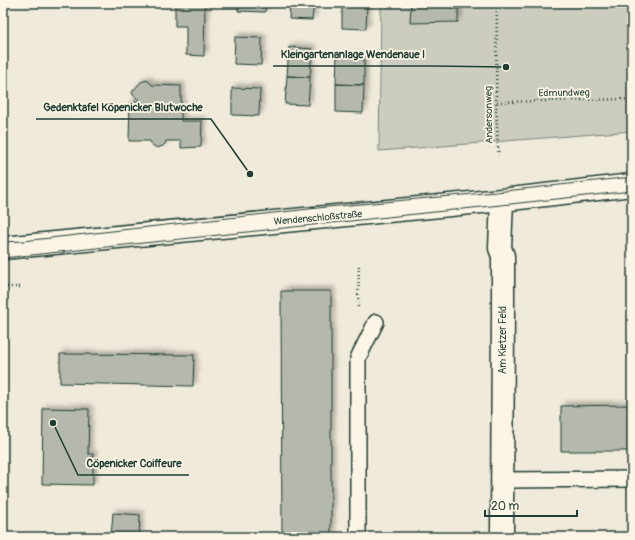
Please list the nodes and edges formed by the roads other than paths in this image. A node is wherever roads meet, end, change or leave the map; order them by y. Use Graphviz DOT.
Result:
graph roads {
  1 [pos="632,185"];
  2 [pos="502,200"];
  3 [pos="3,248"];
  4 [pos="376,322"];
  5 [pos="632,479"];
  6 [pos="502,480"];
  7 [pos="358,537"];
  8 [pos="502,537"];
  1 -- 2 [label="street, Wendenschloßstraße"];
  2 -- 3 [label="street, Wendenschloßstraße"];
  2 -- 6 [label="street, Am Kietzer Feld"];
  4 -- 7 [label="lane"];
  5 -- 6 [label="lane"];
  6 -- 8 [label="street, Am Kietzer Feld"];
}
